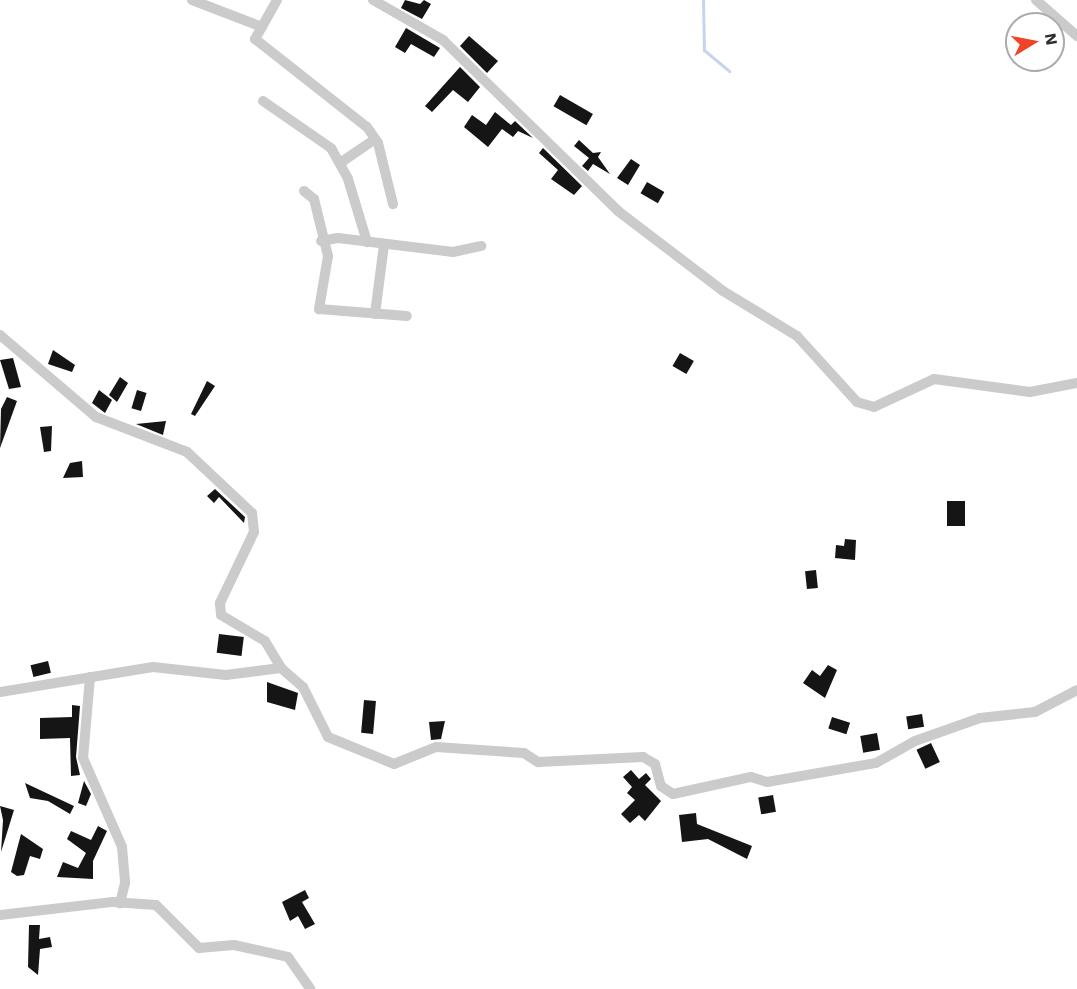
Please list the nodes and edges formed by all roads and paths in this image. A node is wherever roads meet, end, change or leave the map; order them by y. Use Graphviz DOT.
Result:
graph roads {
  1 [pos="192,0"];
  2 [pos="277,0"];
  3 [pos="373,0"];
  4 [pos="1036,0"];
  5 [pos="262,27"];
  6 [pos="1077,36"];
  7 [pos="263,100"];
  8 [pos="375,139"];
  9 [pos="340,163"];
  10 [pos="304,191"];
  11 [pos="393,204"];
  12 [pos="321,242"];
  13 [pos="367,242"];
  14 [pos="384,245"];
  15 [pos="481,246"];
  16 [pos="375,314"];
  17 [pos="407,316"];
  18 [pos="0,335"];
  19 [pos="1077,383"];
  20 [pos="281,668"];
  21 [pos="90,677"];
  22 [pos="1077,690"];
  23 [pos="0,692"];
  24 [pos="120,903"];
  25 [pos="0,915"];
  26 [pos="310,989"];
  1 -- 5 [label="street"];
  2 -- 5 [label="street"];
  3 -- 19 [label="street"];
  4 -- 6 [label="street"];
  5 -- 8 [label="street"];
  7 -- 9 [label="street"];
  8 -- 9 [label="street"];
  8 -- 11 [label="street"];
  9 -- 13 [label="street"];
  10 -- 12 [label="street"];
  12 -- 13 [label="street"];
  12 -- 16 [label="street"];
  13 -- 14 [label="street"];
  14 -- 15 [label="street"];
  14 -- 16 [label="street"];
  16 -- 17 [label="street"];
  18 -- 20 [label="street"];
  20 -- 21 [label="street"];
  20 -- 22 [label="street"];
  21 -- 23 [label="street"];
  21 -- 24 [label="street"];
  24 -- 25 [label="street"];
  24 -- 26 [label="street"];
}
